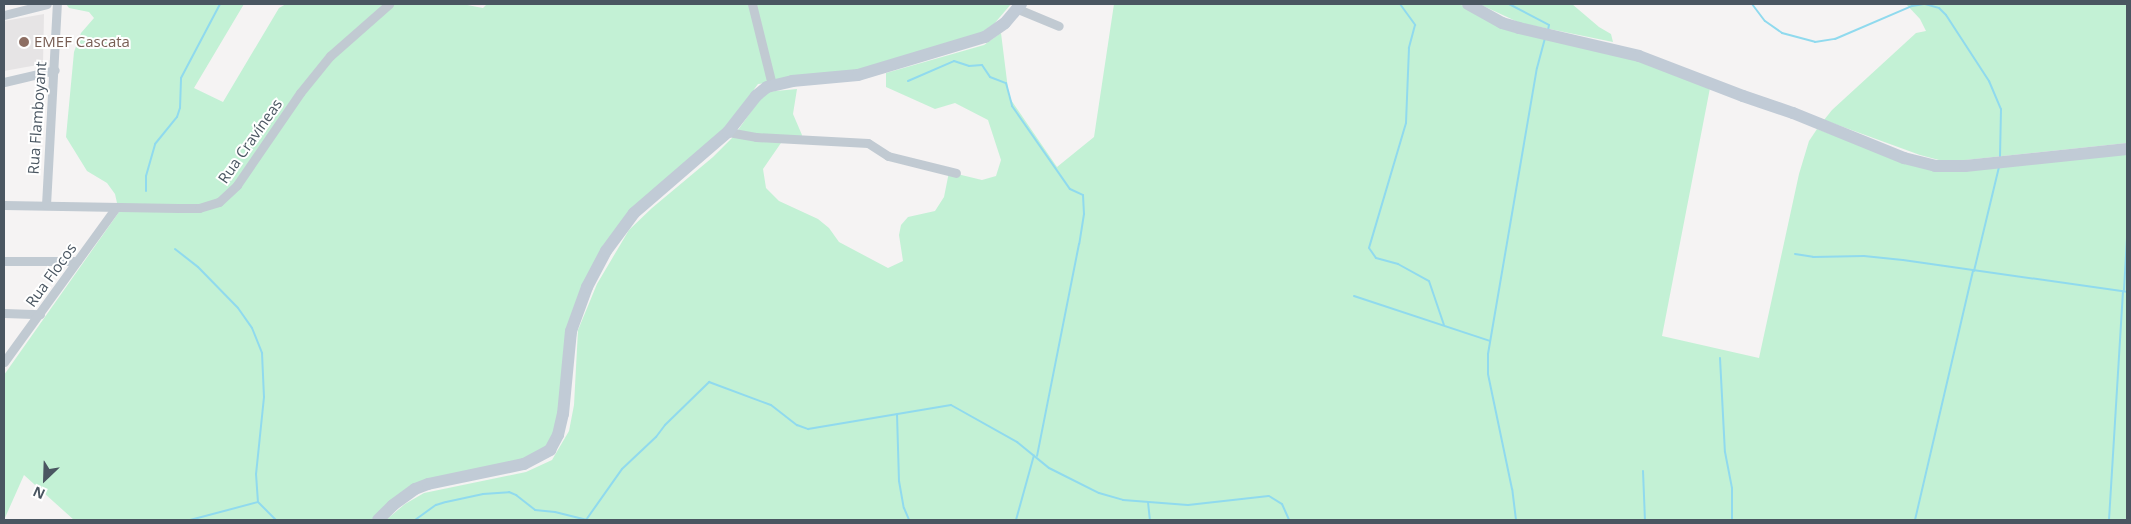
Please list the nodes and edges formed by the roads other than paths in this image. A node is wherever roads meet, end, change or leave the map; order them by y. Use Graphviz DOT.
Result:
graph roads {
  1 [pos="48,4"];
  2 [pos="57,4"];
  3 [pos="389,4"];
  4 [pos="752,4"];
  5 [pos="1468,4"];
  6 [pos="1019,6"];
  7 [pos="4,16"];
  8 [pos="1059,26"];
  9 [pos="55,70"];
  10 [pos="4,82"];
  11 [pos="772,85"];
  12 [pos="728,132"];
  13 [pos="2127,149"];
  14 [pos="956,173"];
  15 [pos="4,205"];
  16 [pos="46,205"];
  17 [pos="116,207"];
  18 [pos="4,261"];
  19 [pos="77,261"];
  20 [pos="4,313"];
  21 [pos="40,314"];
  22 [pos="5,360"];
  23 [pos="378,520"];
  1 -- 7 [label="street"];
  2 -- 9 [label="street, Rua Flamboyant"];
  3 -- 17 [label="street, Rua Cravíneas"];
  4 -- 11 [label="street"];
  5 -- 13 [label="street"];
  6 -- 8 [label="street"];
  6 -- 11 [label="street"];
  9 -- 10 [label="street"];
  9 -- 16 [label="street, Rua Flamboyant"];
  11 -- 12 [label="street"];
  12 -- 14 [label="street"];
  12 -- 23 [label="street"];
  15 -- 16 [label="street, Rua Cravíneas"];
  16 -- 17 [label="street, Rua Cravíneas"];
  17 -- 19 [label="street, Rua Flocos"];
  18 -- 19 [label="street"];
  19 -- 21 [label="street, Rua Flocos"];
  20 -- 21 [label="street"];
  21 -- 22 [label="street, Rua Flocos"];
}
